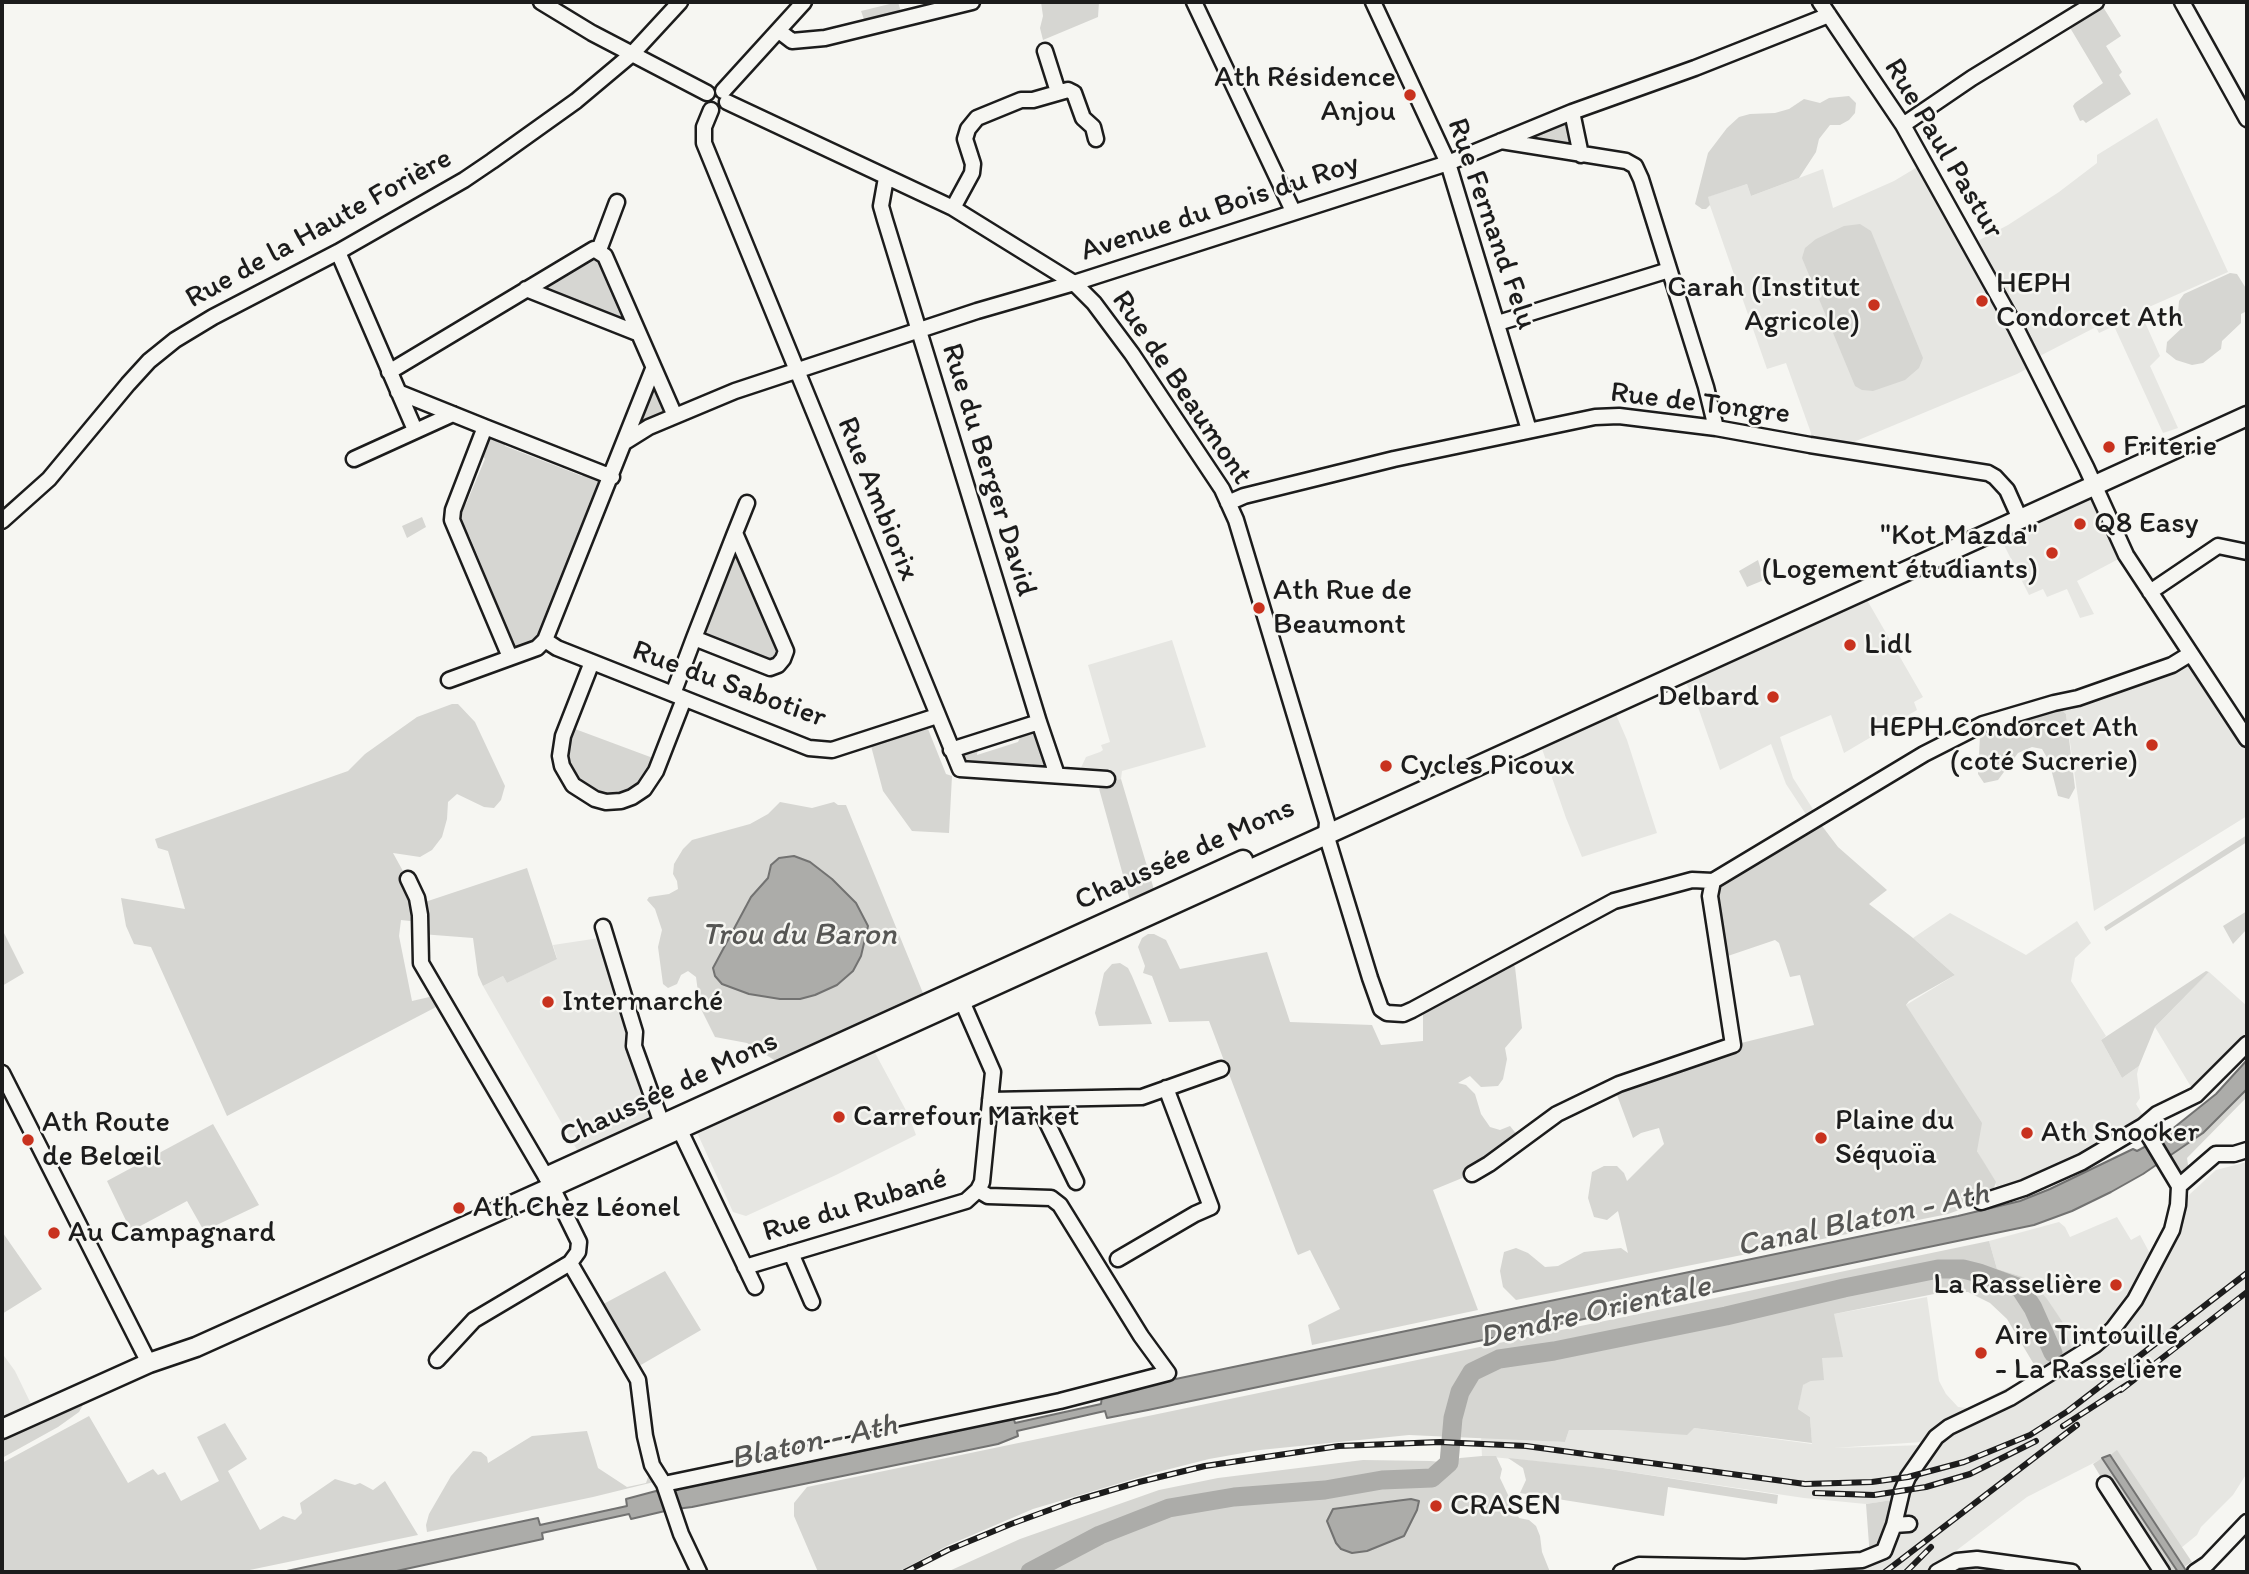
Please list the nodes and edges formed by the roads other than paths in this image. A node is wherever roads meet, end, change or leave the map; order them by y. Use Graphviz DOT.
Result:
graph roads {
  1 [pos="541,2"];
  2 [pos="680,2"];
  3 [pos="804,2"];
  4 [pos="972,2"];
  5 [pos="1194,2"];
  6 [pos="1373,2"];
  7 [pos="1820,2"];
  8 [pos="2096,2"];
  9 [pos="2182,2"];
  10 [pos="1829,15"];
  11 [pos="779,31"];
  12 [pos="1045,51"];
  13 [pos="632,54"];
  14 [pos="1058,92"];
  15 [pos="707,93"];
  16 [pos="725,96"];
  17 [pos="711,110"];
  18 [pos="1572,112"];
  19 [pos="2247,119"];
  20 [pos="1903,125"];
  21 [pos="1096,139"];
  22 [pos="1499,141"];
  23 [pos="1581,155"];
  24 [pos="1448,163"];
  25 [pos="886,178"];
  26 [pos="617,202"];
  27 [pos="953,208"];
  28 [pos="1293,211"];
  29 [pos="599,250"];
  30 [pos="338,251"];
  31 [pos="1669,270"];
  32 [pos="1074,283"];
  33 [pos="526,289"];
  34 [pos="1498,323"];
  35 [pos="918,331"];
  36 [pos="637,333"];
  37 [pos="653,369"];
  38 [pos="389,372"];
  39 [pos="797,372"];
  40 [pos="398,392"];
  41 [pos="2247,406"];
  42 [pos="453,414"];
  43 [pos="675,416"];
  44 [pos="2247,416"];
  45 [pos="485,427"];
  46 [pos="1716,428"];
  47 [pos="415,430"];
  48 [pos="1529,430"];
  49 [pos="625,442"];
  50 [pos="354,459"];
  51 [pos="612,477"];
  52 [pos="2092,481"];
  53 [pos="747,503"];
  54 [pos="1228,503"];
  55 [pos="2019,515"];
  56 [pos="2,521"];
  57 [pos="735,533"];
  58 [pos="2247,552"];
  59 [pos="2150,592"];
  60 [pos="694,638"];
  61 [pos="545,640"];
  62 [pos="2190,654"];
  63 [pos="510,657"];
  64 [pos="592,662"];
  65 [pos="449,680"];
  66 [pos="678,697"];
  67 [pos="937,716"];
  68 [pos="1039,722"];
  69 [pos="2247,739"];
  70 [pos="951,750"];
  71 [pos="1057,775"];
  72 [pos="1107,779"];
  73 [pos="1327,828"];
  74 [pos="408,879"];
  75 [pos="1713,881"];
  76 [pos="603,927"];
  77 [pos="960,995"];
  78 [pos="2247,1044"];
  79 [pos="1221,1069"];
  80 [pos="2,1073"];
  81 [pos="1166,1088"];
  82 [pos="1036,1100"];
  83 [pos="990,1101"];
  84 [pos="670,1126"];
  85 [pos="2143,1126"];
  86 [pos="2247,1150"];
  87 [pos="1472,1174"];
  88 [pos="548,1182"];
  89 [pos="1076,1182"];
  90 [pos="2179,1186"];
  91 [pos="978,1190"];
  92 [pos="1981,1202"];
  93 [pos="791,1253"];
  94 [pos="1118,1259"];
  95 [pos="570,1263"];
  96 [pos="745,1267"];
  97 [pos="755,1287"];
  98 [pos="812,1301"];
  99 [pos="437,1360"];
  100 [pos="149,1363"];
  101 [pos="2,1429"];
  102 [pos="2105,1485"];
  103 [pos="667,1494"];
  104 [pos="2247,1522"];
  105 [pos="1909,1524"];
  106 [pos="1894,1525"];
  107 [pos="2203,1570"];
  108 [pos="699,1572"];
  109 [pos="1621,1572"];
  110 [pos="1937,1572"];
  111 [pos="2072,1572"];
  112 [pos="2162,1572"];
  1 -- 13 [label="street"];
  2 -- 13 [label="street, Rue de la Haute Forière"];
  3 -- 11 [label="street"];
  4 -- 11 [label="street"];
  5 -- 28 [label="street"];
  6 -- 24 [label="street, Rue Fernand Felu"];
  7 -- 10 [label="street, Rue Paul Pastur"];
  8 -- 20 [label="street"];
  9 -- 19 [label="street"];
  10 -- 18 [label="street, Avenue du Bois du Roy"];
  10 -- 20 [label="street, Rue Paul Pastur"];
  11 -- 16 [label="street"];
  12 -- 14 [label="street"];
  13 -- 15 [label="street"];
  13 -- 30 [label="street, Rue de la Haute Forière"];
  14 -- 21 [label="street"];
  14 -- 27 [label="street"];
  15 -- 16 [label="street"];
  15 -- 17 [label="street"];
  16 -- 17 [label="street"];
  16 -- 25 [label="street, Rue de Beaumont"];
  17 -- 39 [label="street, Rue Ambiorix"];
  18 -- 22 [label="street, Avenue du Bois du Roy"];
  18 -- 23 [label="street"];
  20 -- 52 [label="street, Rue Paul Pastur"];
  22 -- 23 [label="street"];
  22 -- 24 [label="street, Avenue du Bois du Roy"];
  23 -- 31 [label="street"];
  24 -- 28 [label="street, Avenue du Bois du Roy"];
  24 -- 34 [label="street, Rue Fernand Felu"];
  25 -- 27 [label="street, Rue de Beaumont"];
  25 -- 35 [label="street, Rue du Berger David"];
  26 -- 29 [label="street"];
  27 -- 32 [label="street, Rue de Beaumont"];
  28 -- 32 [label="street, Avenue du Bois du Roy"];
  29 -- 33 [label="street"];
  29 -- 36 [label="street"];
  30 -- 38 [label="street"];
  30 -- 56 [label="street, Rue de la Haute Forière"];
  31 -- 34 [label="street"];
  31 -- 46 [label="street"];
  32 -- 35 [label="street, Avenue du Bois du Roy"];
  32 -- 54 [label="street, Rue de Beaumont"];
  33 -- 36 [label="street"];
  33 -- 38 [label="street"];
  34 -- 48 [label="street, Rue Fernand Felu"];
  35 -- 39 [label="street, Avenue du Bois du Roy"];
  35 -- 68 [label="street, Rue du Berger David"];
  36 -- 37 [label="street"];
  37 -- 43 [label="street"];
  37 -- 49 [label="street"];
  38 -- 40 [label="street"];
  39 -- 43 [label="street, Avenue du Bois du Roy"];
  39 -- 67 [label="street, Rue Ambiorix"];
  40 -- 42 [label="street"];
  40 -- 47 [label="street"];
  41 -- 52 [label="main road, Chaussée de Mons"];
  42 -- 45 [label="street"];
  42 -- 47 [label="street"];
  43 -- 49 [label="street, Avenue du Bois du Roy"];
  44 -- 52 [label="main road, Chaussée de Mons"];
  45 -- 51 [label="street"];
  45 -- 63 [label="street"];
  46 -- 48 [label="street, Rue de Tongre"];
  46 -- 55 [label="street, Rue de Tongre"];
  47 -- 50 [label="street"];
  48 -- 54 [label="street, Rue de Tongre"];
  49 -- 51 [label="street"];
  51 -- 61 [label="street"];
  52 -- 55 [label="main road, Chaussée de Mons"];
  52 -- 59 [label="street, Rue Paul Pastur"];
  53 -- 57 [label="street"];
  54 -- 73 [label="street, Rue de Beaumont"];
  55 -- 73 [label="main road, Chaussée de Mons"];
  57 -- 60 [label="street"];
  57 -- 60 [label="street"];
  58 -- 59 [label="street"];
  59 -- 62 [label="street, Rue Paul Pastur"];
  60 -- 66 [label="street"];
  61 -- 63 [label="street"];
  61 -- 64 [label="street, Rue du Sabotier"];
  62 -- 69 [label="street, Rue Paul Pastur"];
  62 -- 75 [label="street"];
  63 -- 65 [label="street"];
  64 -- 66 [label="street, Rue du Sabotier"];
  64 -- 66 [label="street"];
  66 -- 67 [label="street, Rue du Sabotier"];
  67 -- 70 [label="street, Rue Ambiorix"];
  68 -- 70 [label="street"];
  68 -- 71 [label="street, Rue du Berger David"];
  70 -- 71 [label="street, Rue Ambiorix"];
  71 -- 72 [label="street, Rue Ambiorix"];
  73 -- 75 [label="street, Rue de Beaumont"];
  73 -- 77 [label="main road, Chaussée de Mons"];
  74 -- 88 [label="street"];
  75 -- 87 [label="street"];
  76 -- 84 [label="street, Rue du Rubané"];
  77 -- 83 [label="street, Rue du Rubané"];
  77 -- 84 [label="main road, Chaussée de Mons"];
  78 -- 85 [label="street"];
  79 -- 81 [label="street"];
  80 -- 100 [label="street"];
  81 -- 82 [label="street"];
  81 -- 94 [label="street"];
  82 -- 83 [label="street"];
  82 -- 89 [label="street"];
  83 -- 91 [label="street, Rue du Rubané"];
  84 -- 88 [label="main road, Chaussée de Mons"];
  84 -- 96 [label="street, Rue du Rubané"];
  85 -- 90 [label="street"];
  85 -- 92 [label="street"];
  86 -- 90 [label="street"];
  88 -- 95 [label="street"];
  88 -- 100 [label="main road, Chaussée de Mons"];
  90 -- 106 [label="street"];
  91 -- 93 [label="street, Rue du Rubané"];
  91 -- 103 [label="street"];
  93 -- 96 [label="street, Rue du Rubané"];
  93 -- 98 [label="street"];
  95 -- 99 [label="street"];
  95 -- 103 [label="street"];
  96 -- 97 [label="street, Rue du Rubané"];
  100 -- 101 [label="main road, Chaussée de Mons"];
  102 -- 112 [label="street"];
  103 -- 108 [label="street"];
  104 -- 107 [label="street"];
  105 -- 106 [label="street"];
  106 -- 109 [label="street"];
  110 -- 111 [label="street"];
}
